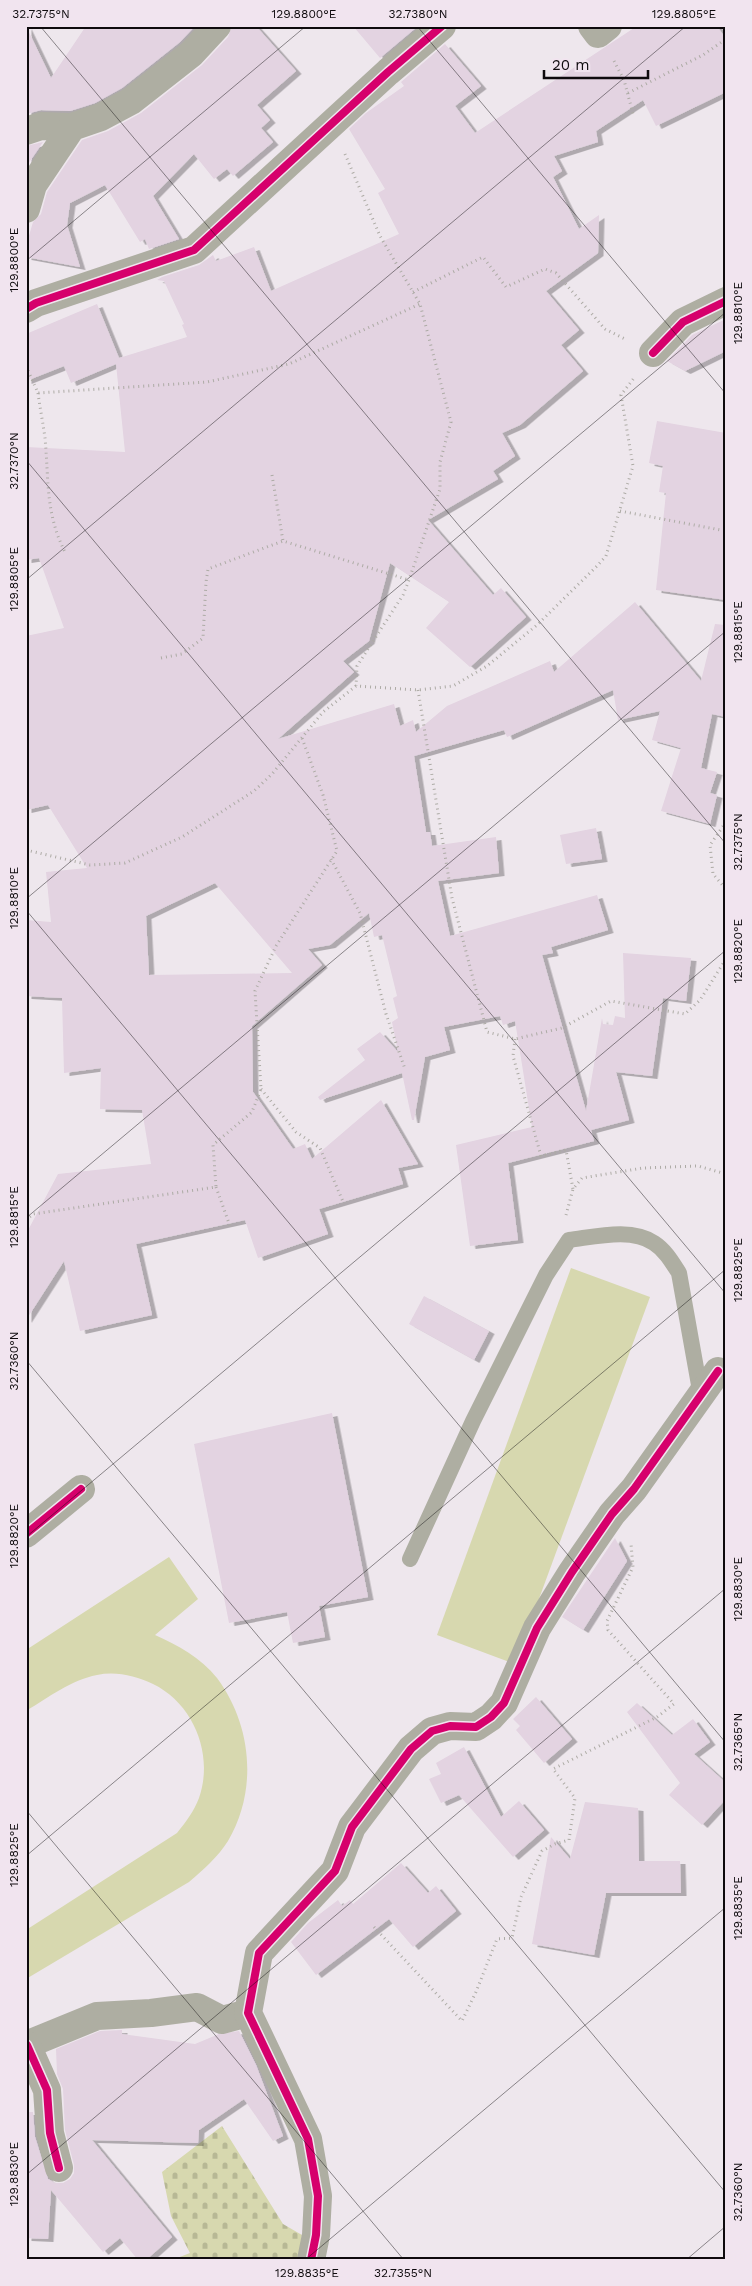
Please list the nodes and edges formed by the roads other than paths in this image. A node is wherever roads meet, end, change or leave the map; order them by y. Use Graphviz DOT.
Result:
graph roads {
  1 [pos="217,26"];
  2 [pos="442,26"];
  3 [pos="72,127"];
  4 [pos="26,130"];
  5 [pos="26,209"];
  6 [pos="726,301"];
  7 [pos="26,309"];
  8 [pos="654,353"];
  9 [pos="718,1371"];
  10 [pos="701,1396"];
  11 [pos="81,1489"];
  12 [pos="26,1534"];
  13 [pos="410,1559"];
  14 [pos="248,2013"];
  15 [pos="26,2045"];
  16 [pos="59,2168"];
  17 [pos="311,2260"];
  1 -- 3 [label="street"];
  2 -- 7 [label="street"];
  3 -- 4 [label="street"];
  3 -- 5 [label="street"];
  6 -- 8 [label="street"];
  9 -- 10 [label="street"];
  10 -- 13 [label="lane"];
  10 -- 14 [label="street"];
  11 -- 12 [label="street"];
  14 -- 15 [label="street"];
  14 -- 17 [label="street"];
  15 -- 16 [label="street"];
}
